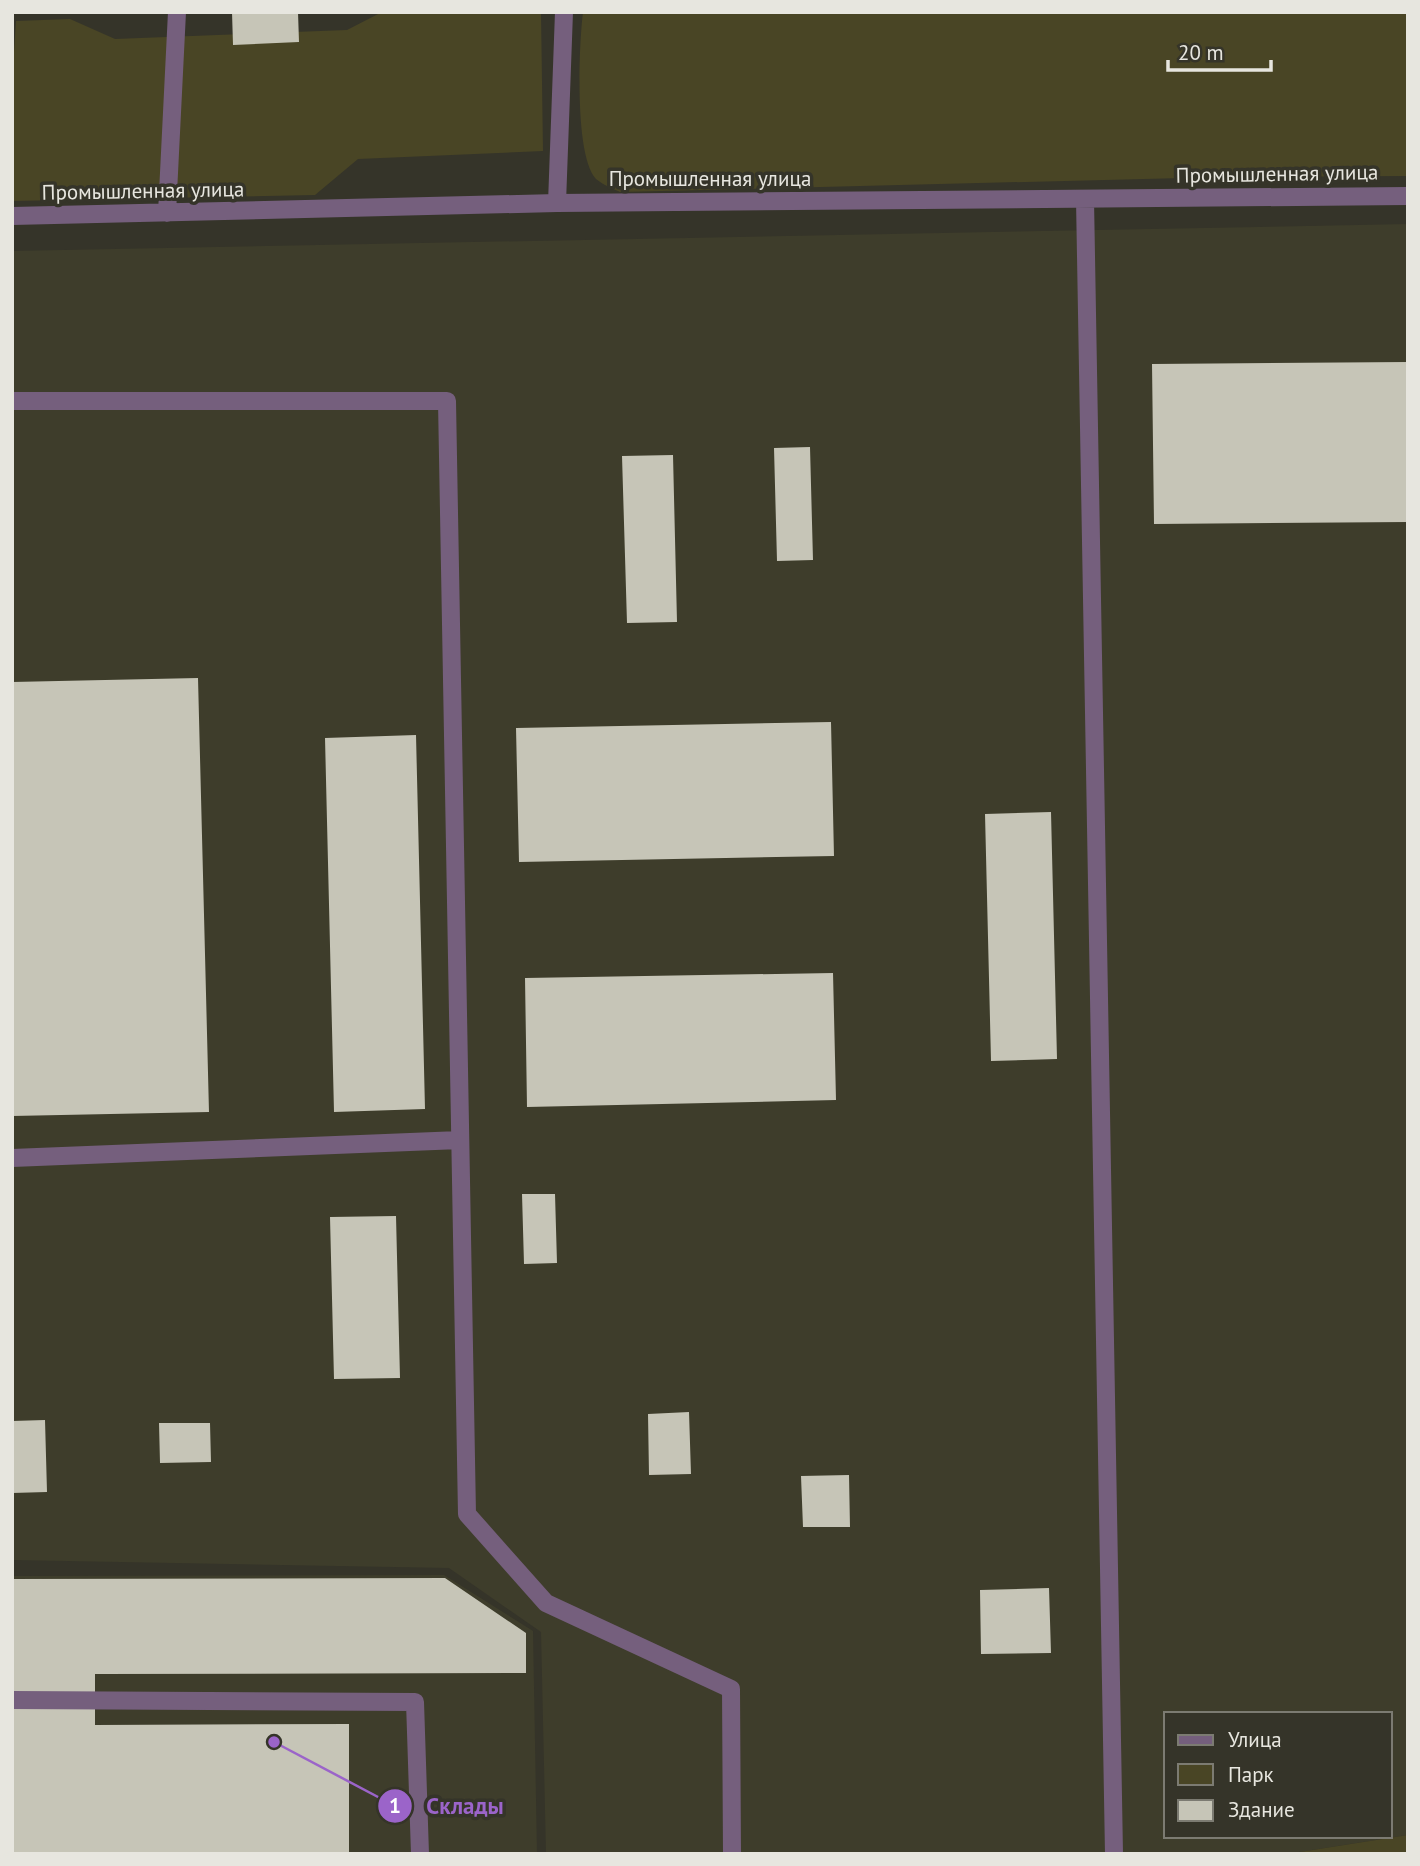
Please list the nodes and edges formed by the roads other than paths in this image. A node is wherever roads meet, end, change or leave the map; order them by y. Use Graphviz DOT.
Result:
graph roads {
  1 [pos="177,12"];
  2 [pos="564,12"];
  3 [pos="1408,196"];
  4 [pos="1085,199"];
  5 [pos="557,203"];
  6 [pos="167,213"];
  7 [pos="12,216"];
  8 [pos="12,401"];
  9 [pos="460,1140"];
  10 [pos="12,1157"];
  11 [pos="12,1700"];
  12 [pos="420,1854"];
  13 [pos="732,1854"];
  14 [pos="1114,1854"];
  1 -- 6 [label="street"];
  2 -- 5 [label="street"];
  3 -- 4 [label="street, Промышленная улица"];
  4 -- 5 [label="street, Промышленная улица"];
  4 -- 14 [label="street"];
  5 -- 6 [label="street, Промышленная улица"];
  6 -- 7 [label="street, Промышленная улица"];
  8 -- 9 [label="street"];
  9 -- 10 [label="street"];
  9 -- 13 [label="street"];
  11 -- 12 [label="street"];
}
